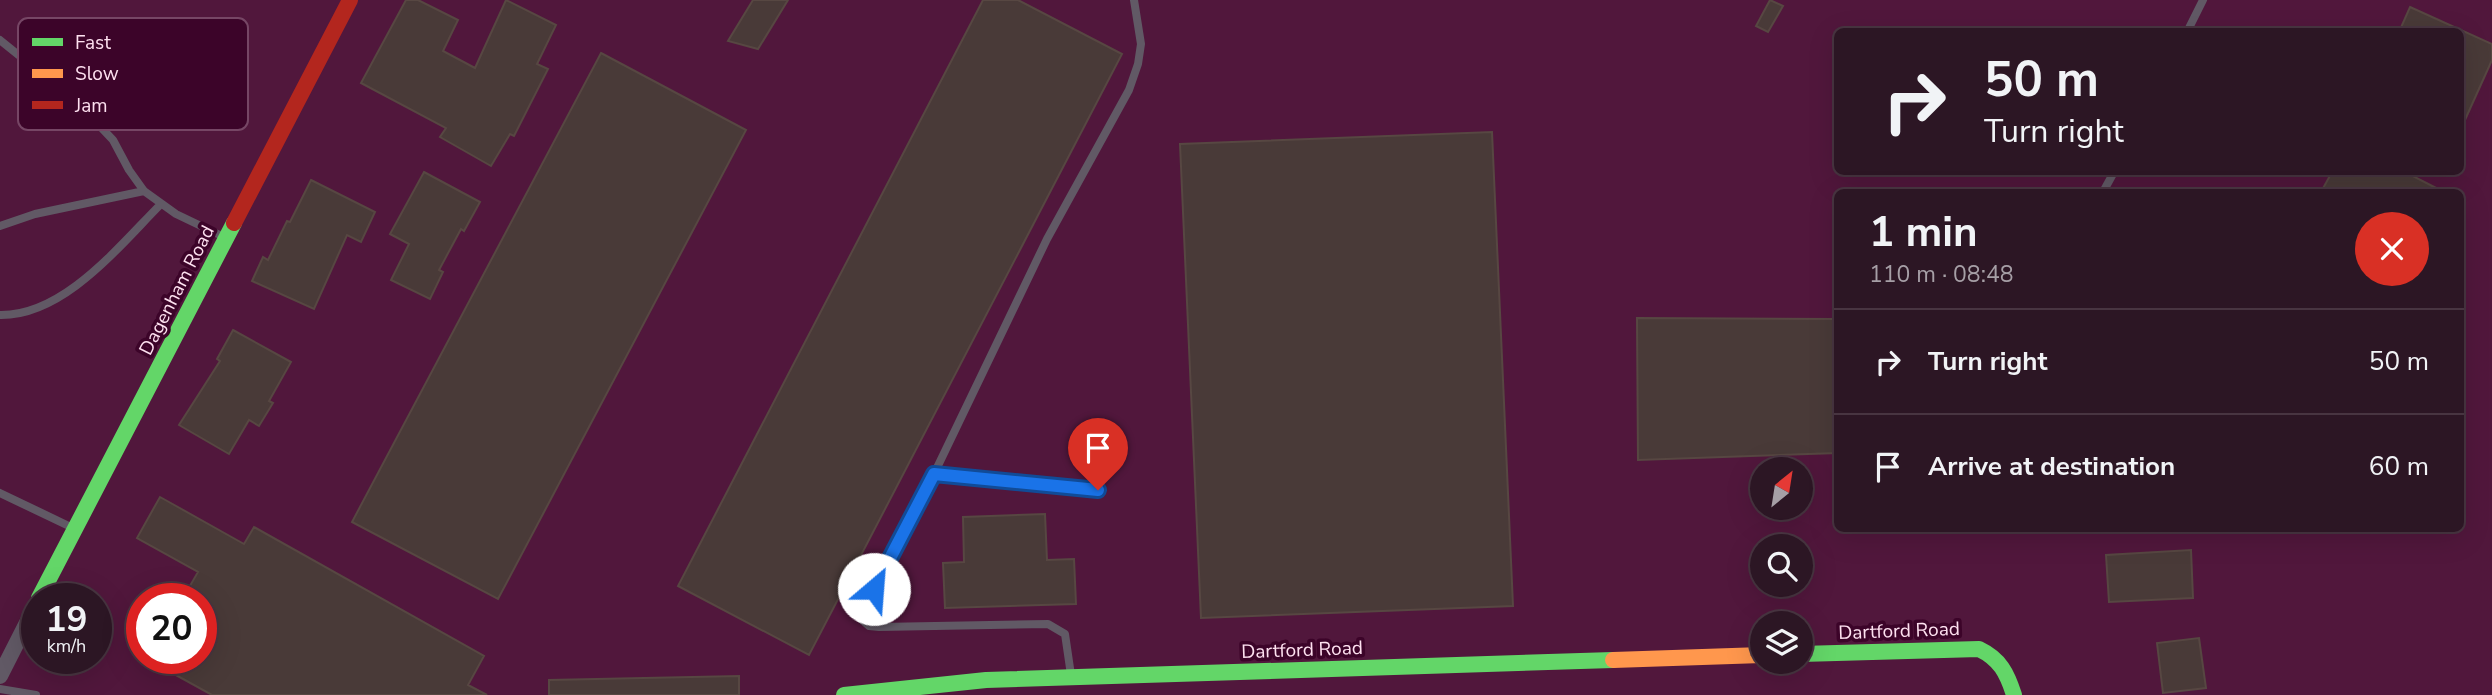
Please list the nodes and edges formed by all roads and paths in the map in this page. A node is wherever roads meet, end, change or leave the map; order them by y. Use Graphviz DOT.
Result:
graph roads {
  1 [pos="350,0"];
  2 [pos="1134,0"];
  3 [pos="2203,0"];
  4 [pos="2189,28"];
  5 [pos="0,40"];
  6 [pos="18,55"];
  7 [pos="103,130"];
  8 [pos="144,191"];
  9 [pos="161,204"];
  10 [pos="0,226"];
  11 [pos="226,239"];
  12 [pos="0,315"];
  13 [pos="934,474"];
  14 [pos="1098,490"];
  15 [pos="0,493"];
  16 [pos="75,529"];
  17 [pos="47,583"];
  18 [pos="21,635"];
  19 [pos="1813,654"];
  20 [pos="1750,655"];
  21 [pos="0,676"];
  22 [pos="1071,677"];
  23 [pos="0,689"];
  24 [pos="36,695"];
  25 [pos="844,695"];
  26 [pos="2014,695"];
  1 -- 11 [label="street, Dagenham Road"];
  2 -- 13 [label="lane"];
  3 -- 4 [label="lane"];
  5 -- 6 [label="lane"];
  7 -- 8 [label="lane"];
  8 -- 9 [label="lane"];
  8 -- 10 [label="lane"];
  9 -- 11 [label="lane"];
  9 -- 12 [label="lane"];
  11 -- 16 [label="street, Dagenham Road"];
  13 -- 14 [label="lane"];
  13 -- 22 [label="lane"];
  15 -- 16 [label="lane"];
  16 -- 17 [label="street, Dagenham Road"];
  18 -- 21 [label="street, Dagenham Road"];
  19 -- 26 [label="street, Dartford Road"];
  20 -- 22 [label="street, Dartford Road"];
  22 -- 25 [label="street, Dartford Road"];
  23 -- 24 [label="lane"];
}
